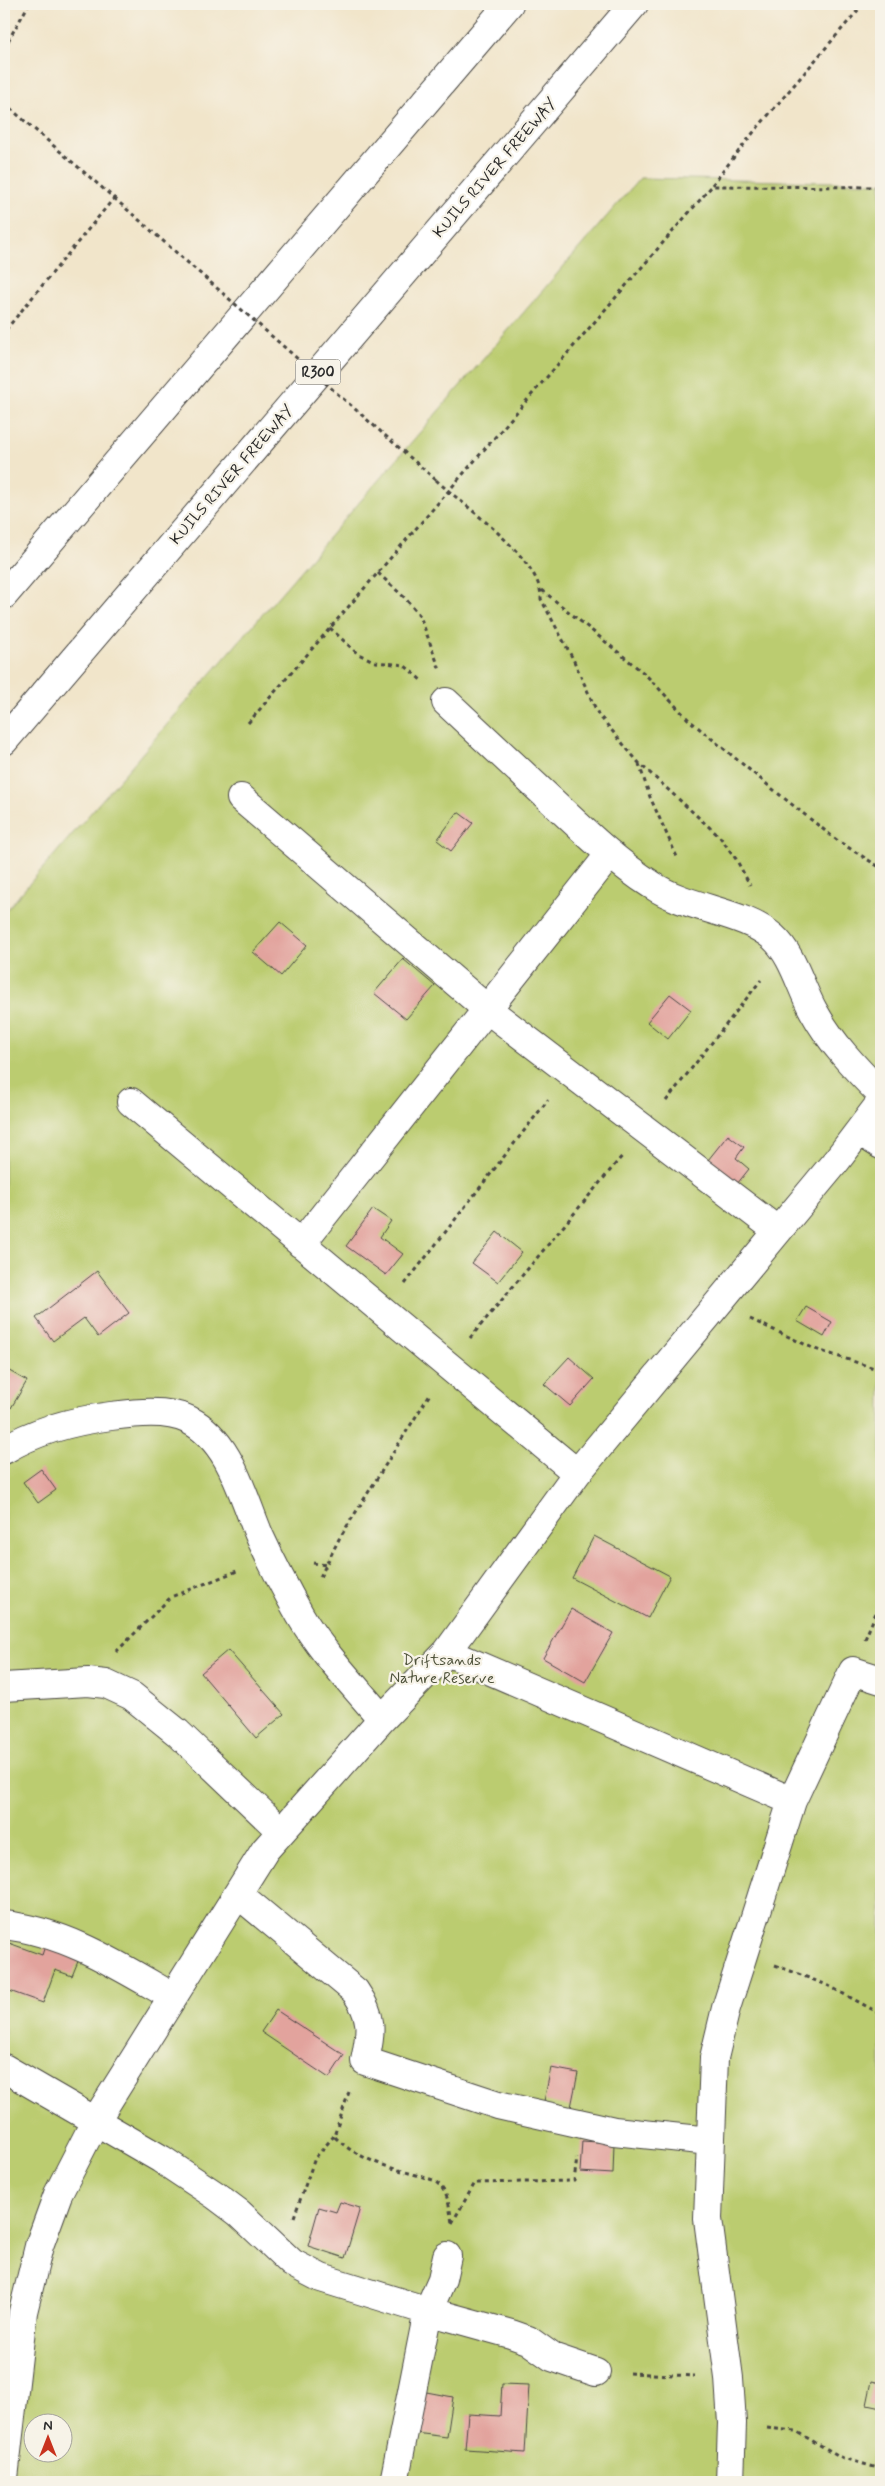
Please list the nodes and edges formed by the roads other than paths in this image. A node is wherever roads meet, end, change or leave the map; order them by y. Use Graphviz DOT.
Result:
graph roads {
  1 [pos="509,4"];
  2 [pos="634,4"];
  3 [pos="4,595"];
  4 [pos="446,702"];
  5 [pos="4,741"];
  6 [pos="241,798"];
  7 [pos="610,854"];
  8 [pos="487,1009"];
  9 [pos="881,1094"];
  10 [pos="130,1102"];
  11 [pos="881,1102"];
  12 [pos="870,1138"];
  13 [pos="778,1231"];
  14 [pos="301,1244"];
  15 [pos="4,1450"];
  16 [pos="577,1473"];
  17 [pos="447,1652"];
  18 [pos="881,1680"];
  19 [pos="4,1687"];
  20 [pos="382,1718"];
  21 [pos="792,1801"];
  22 [pos="281,1831"];
  23 [pos="238,1894"];
  24 [pos="4,1925"];
  25 [pos="173,1997"];
  26 [pos="4,2068"];
  27 [pos="96,2120"];
  28 [pos="710,2141"];
  29 [pos="447,2256"];
  30 [pos="428,2311"];
  31 [pos="596,2372"];
  32 [pos="4,2478"];
  33 [pos="394,2482"];
  34 [pos="730,2482"];
  1 -- 3 [label="main road"];
  2 -- 5 [label="main road, KUILS RIVER FREEWAY / R300"];
  4 -- 7 [label="main road"];
  6 -- 8 [label="main road"];
  7 -- 8 [label="main road"];
  7 -- 9 [label="main road"];
  8 -- 13 [label="main road"];
  8 -- 14 [label="main road"];
  10 -- 14 [label="main road"];
  11 -- 12 [label="main road"];
  12 -- 13 [label="main road"];
  13 -- 16 [label="main road"];
  14 -- 16 [label="main road"];
  15 -- 20 [label="main road"];
  16 -- 17 [label="main road"];
  17 -- 20 [label="main road"];
  17 -- 21 [label="main road"];
  18 -- 21 [label="main road"];
  19 -- 22 [label="main road"];
  20 -- 22 [label="main road"];
  21 -- 28 [label="main road"];
  22 -- 23 [label="main road"];
  23 -- 25 [label="main road"];
  23 -- 28 [label="main road"];
  24 -- 25 [label="main road"];
  25 -- 27 [label="main road"];
  26 -- 27 [label="main road"];
  27 -- 30 [label="main road"];
  27 -- 32 [label="main road"];
  28 -- 34 [label="main road"];
  29 -- 30 [label="main road"];
  30 -- 31 [label="main road"];
  30 -- 33 [label="main road"];
}
